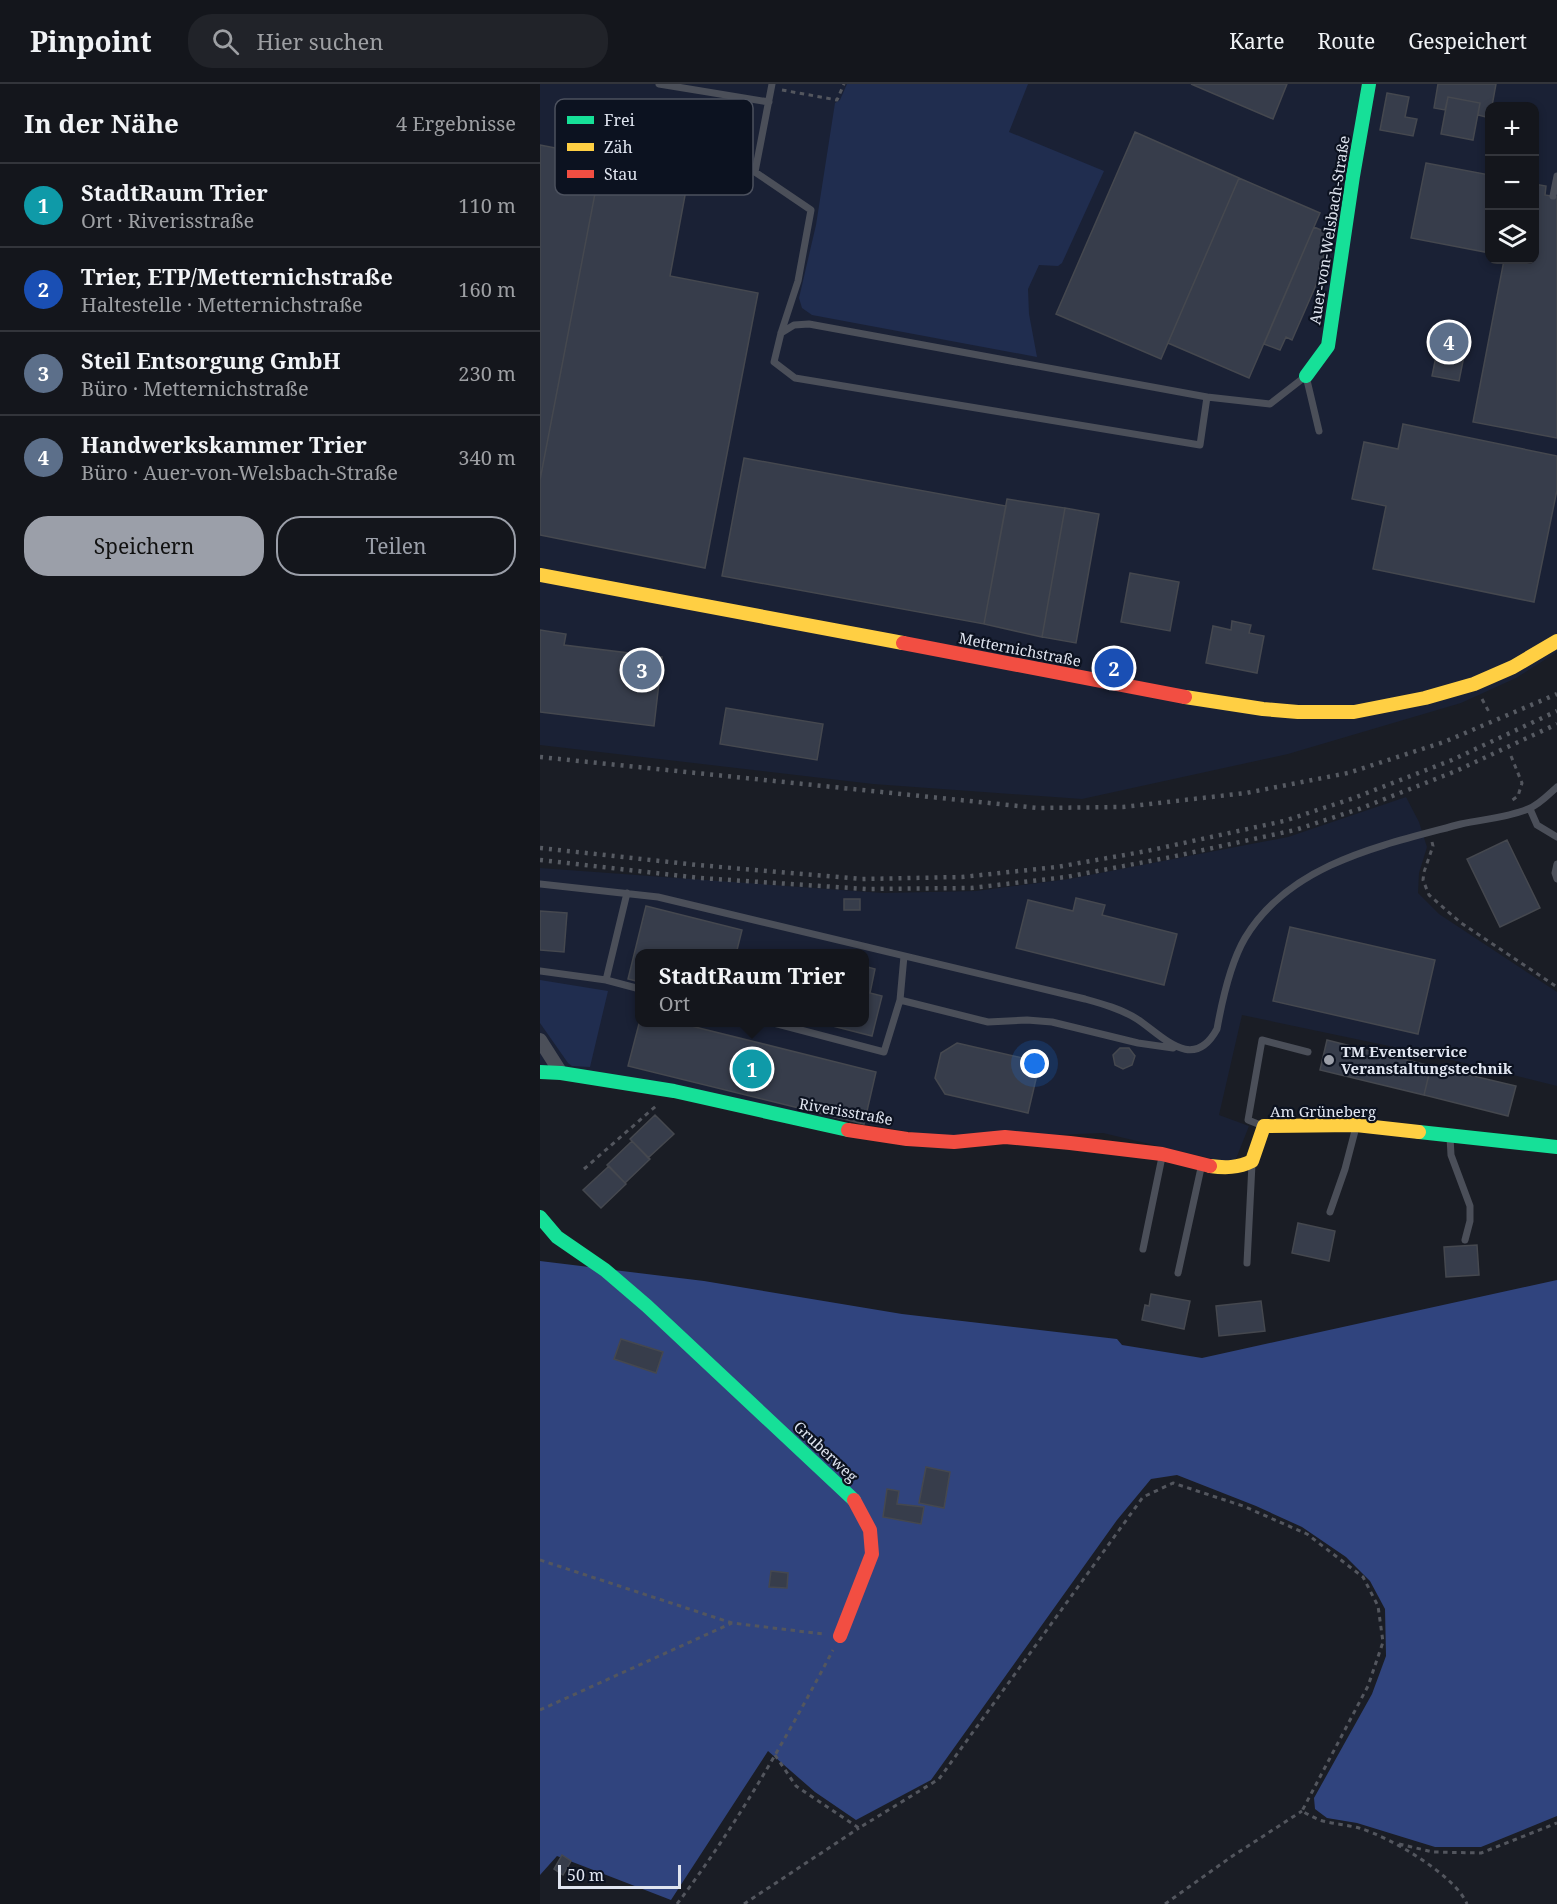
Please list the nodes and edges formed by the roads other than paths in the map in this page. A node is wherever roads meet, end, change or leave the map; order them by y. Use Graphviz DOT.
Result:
graph roads {
  1 [pos="659,84"];
  2 [pos="1369,84"];
  3 [pos="772,86"];
  4 [pos="751,99"];
  5 [pos="753,99"];
  6 [pos="769,102"];
  7 [pos="1557,176"];
  8 [pos="1553,196"];
  9 [pos="781,333"];
  10 [pos="1306,376"];
  11 [pos="1207,397"];
  12 [pos="1319,431"];
  13 [pos="540,575"];
  14 [pos="1557,641"];
  15 [pos="1557,787"];
  16 [pos="1530,808"];
  17 [pos="1557,837"];
  18 [pos="1557,864"];
  19 [pos="1557,879"];
  20 [pos="540,884"];
  21 [pos="627,893"];
  22 [pos="904,956"];
  23 [pos="540,971"];
  24 [pos="606,980"];
  25 [pos="635,988"];
  26 [pos="900,1000"];
  27 [pos="786,1027"];
  28 [pos="540,1040"];
  29 [pos="1176,1048"];
  30 [pos="1308,1052"];
  31 [pos="540,1072"];
  32 [pos="561,1073"];
  33 [pos="1356,1125"];
  34 [pos="1264,1126"];
  35 [pos="1450,1134"];
  36 [pos="1557,1147"];
  37 [pos="1156,1153"];
  38 [pos="1252,1161"];
  39 [pos="1202,1165"];
  40 [pos="1330,1212"];
  41 [pos="540,1217"];
  42 [pos="1466,1240"];
  43 [pos="1143,1249"];
  44 [pos="1247,1263"];
  45 [pos="1178,1273"];
  46 [pos="840,1636"];
  1 -- 4 [label="lane"];
  2 -- 10 [label="street, Auer-von-Welsbach-Straße"];
  3 -- 6 [label="lane"];
  5 -- 6 [label="lane"];
  6 -- 9 [label="lane"];
  7 -- 8 [label="lane"];
  9 -- 11 [label="lane"];
  9 -- 11 [label="lane"];
  10 -- 11 [label="lane"];
  10 -- 12 [label="lane"];
  13 -- 14 [label="street, Metternichstraße"];
  15 -- 16 [label="lane"];
  16 -- 17 [label="lane"];
  16 -- 29 [label="lane"];
  18 -- 19 [label="lane"];
  20 -- 21 [label="lane"];
  21 -- 22 [label="lane"];
  21 -- 24 [label="lane"];
  22 -- 26 [label="lane"];
  22 -- 29 [label="lane"];
  23 -- 24 [label="lane"];
  24 -- 25 [label="lane"];
  26 -- 27 [label="lane"];
  26 -- 29 [label="lane"];
  28 -- 32 [label="street"];
  30 -- 34 [label="lane"];
  31 -- 32 [label="street, Riverisstraße"];
  32 -- 37 [label="street, Riverisstraße"];
  33 -- 34 [label="street, Am Grüneberg"];
  33 -- 35 [label="street, Am Grüneberg"];
  33 -- 40 [label="lane"];
  34 -- 38 [label="street, Am Grüneberg"];
  35 -- 36 [label="street, Am Grüneberg"];
  35 -- 42 [label="lane"];
  37 -- 39 [label="street"];
  37 -- 43 [label="lane"];
  38 -- 39 [label="street"];
  38 -- 44 [label="lane"];
  39 -- 45 [label="lane"];
  41 -- 46 [label="street, Gruberweg"];
}
